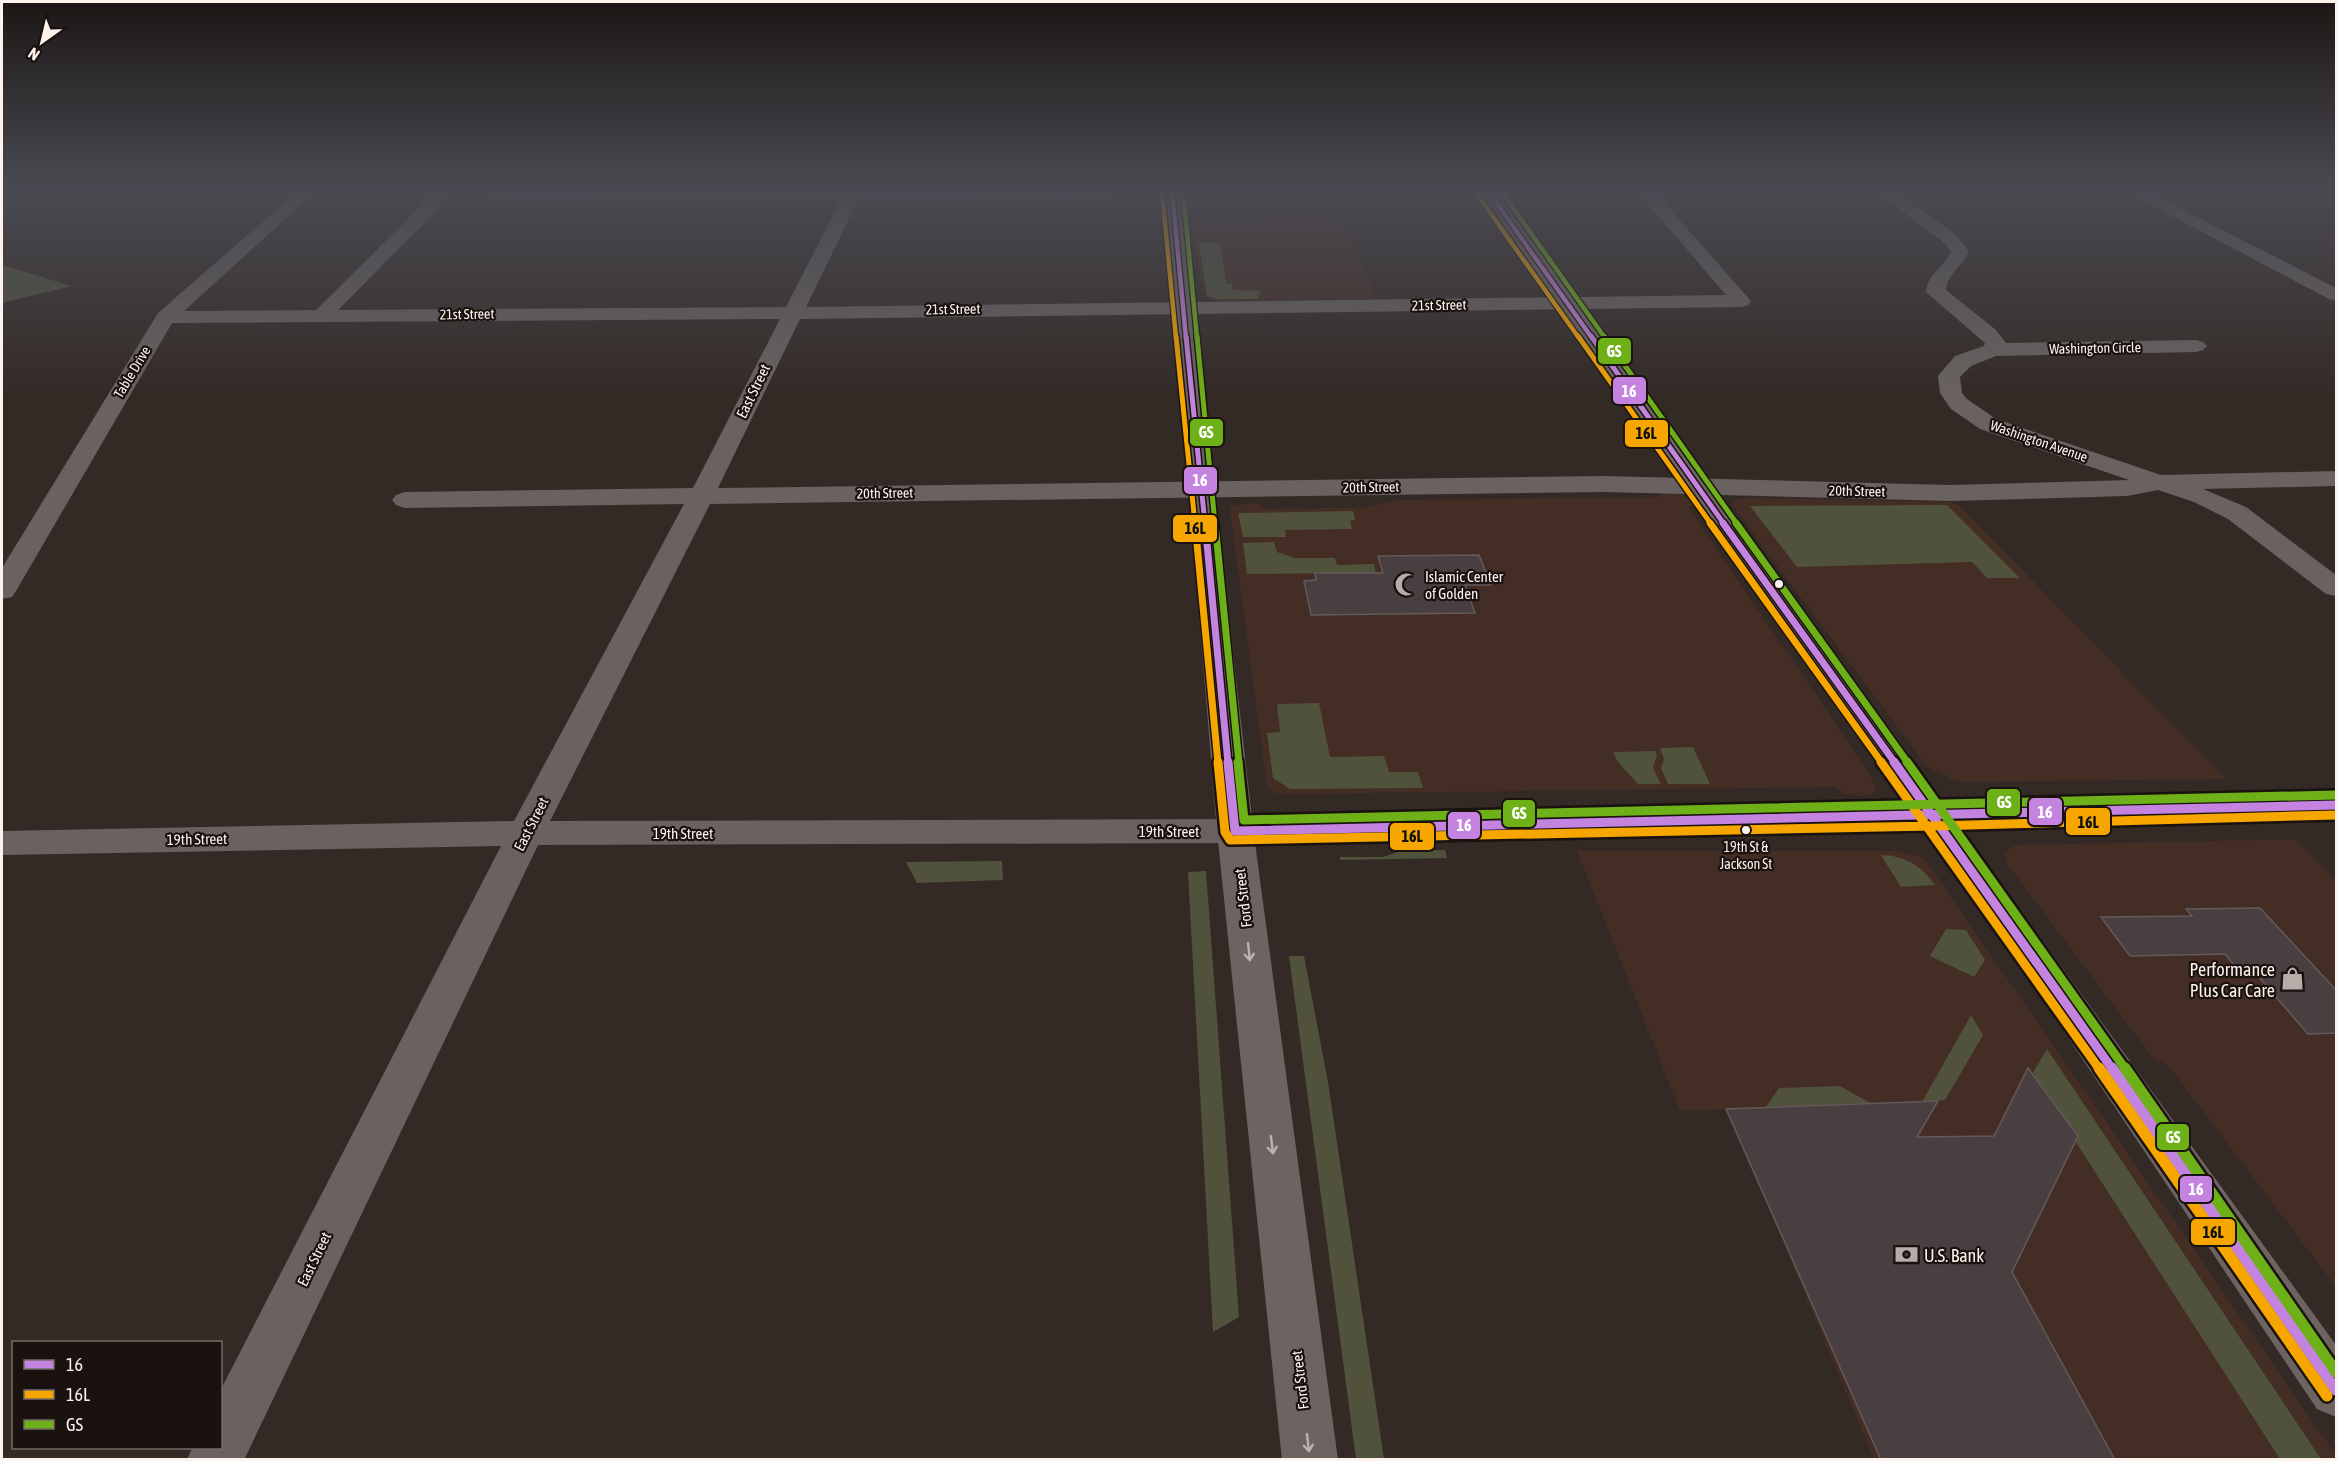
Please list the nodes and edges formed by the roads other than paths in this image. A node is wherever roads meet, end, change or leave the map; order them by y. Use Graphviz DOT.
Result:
graph roads {
  1 [pos="231,259"];
  2 [pos="378,259"];
  3 [pos="819,259"];
  4 [pos="1180,259"];
  5 [pos="1535,259"];
  6 [pos="1705,259"];
  7 [pos="1957,259"];
  8 [pos="2267,259"];
  9 [pos="2337,295"];
  10 [pos="1566,304"];
  11 [pos="1185,308"];
  12 [pos="791,313"];
  13 [pos="322,315"];
  14 [pos="165,317"];
  15 [pos="2196,346"];
  16 [pos="1993,350"];
  17 [pos="2337,478"];
  18 [pos="2162,482"];
  19 [pos="1697,487"];
  20 [pos="1200,489"];
  21 [pos="702,495"];
  22 [pos="405,500"];
  23 [pos="2337,588"];
  24 [pos="2,591"];
  25 [pos="2337,805"];
  26 [pos="1933,816"];
  27 [pos="1235,831"];
  28 [pos="526,833"];
  29 [pos="2,843"];
  30 [pos="2337,1389"];
  31 [pos="222,1446"];
  32 [pos="1310,1460"];
  1 -- 14 [label="street, Table Drive"];
  2 -- 13 [label="street"];
  3 -- 12 [label="street, East Street"];
  4 -- 11 [label="main road, Ford Street"];
  5 -- 10 [label="main road"];
  6 -- 10 [label="street, 21st Street"];
  7 -- 16 [label="street"];
  8 -- 9 [label="street"];
  10 -- 11 [label="street, 21st Street"];
  10 -- 19 [label="main road"];
  11 -- 12 [label="street, 21st Street"];
  11 -- 20 [label="main road, Ford Street"];
  12 -- 13 [label="street, 21st Street"];
  12 -- 21 [label="street, East Street"];
  13 -- 14 [label="street, 21st Street"];
  14 -- 24 [label="street, Table Drive"];
  15 -- 16 [label="street, Washington Circle"];
  16 -- 18 [label="street, Washington Avenue"];
  17 -- 18 [label="street, 20th Street"];
  18 -- 19 [label="street, 20th Street"];
  18 -- 23 [label="street, Washington Avenue"];
  19 -- 20 [label="street, 20th Street"];
  19 -- 26 [label="main road"];
  20 -- 21 [label="street, 20th Street"];
  20 -- 27 [label="main road, Ford Street"];
  21 -- 22 [label="street, 20th Street"];
  21 -- 28 [label="street, East Street"];
  25 -- 26 [label="main road, 19th Street"];
  26 -- 27 [label="main road, 19th Street"];
  26 -- 30 [label="main road"];
  27 -- 28 [label="street, 19th Street"];
  27 -- 32 [label="main road, Ford Street, one-way"];
  28 -- 29 [label="street, 19th Street"];
  28 -- 31 [label="street, East Street"];
}
